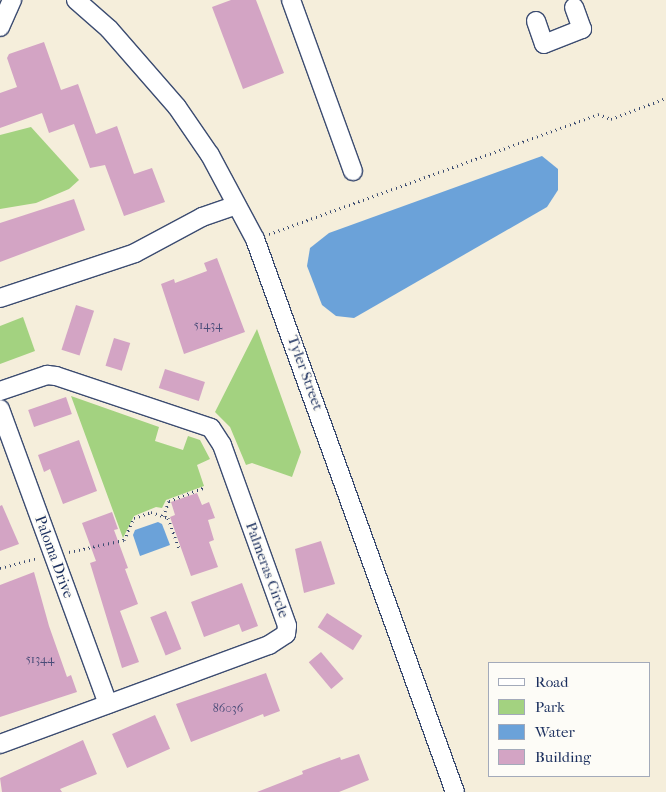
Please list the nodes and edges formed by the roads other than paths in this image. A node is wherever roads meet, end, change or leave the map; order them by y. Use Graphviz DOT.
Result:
graph roads {
  1 [pos="11,0"];
  2 [pos="76,0"];
  3 [pos="291,0"];
  4 [pos="574,7"];
  5 [pos="0,11"];
  6 [pos="536,21"];
  7 [pos="0,27"];
  8 [pos="353,171"];
  9 [pos="236,205"];
  10 [pos="0,298"];
  11 [pos="0,391"];
  12 [pos="0,409"];
  13 [pos="108,704"];
  14 [pos="0,744"];
  15 [pos="455,792"];
  1 -- 5 [label="street"];
  1 -- 7 [label="street"];
  2 -- 9 [label="street, Tyler Street"];
  3 -- 8 [label="street"];
  4 -- 6 [label="street"];
  9 -- 10 [label="street"];
  9 -- 15 [label="street, Tyler Street"];
  11 -- 13 [label="street, Palmeras Circle"];
  12 -- 13 [label="street, Paloma Drive"];
  13 -- 14 [label="street, Palmeras Circle"];
}
